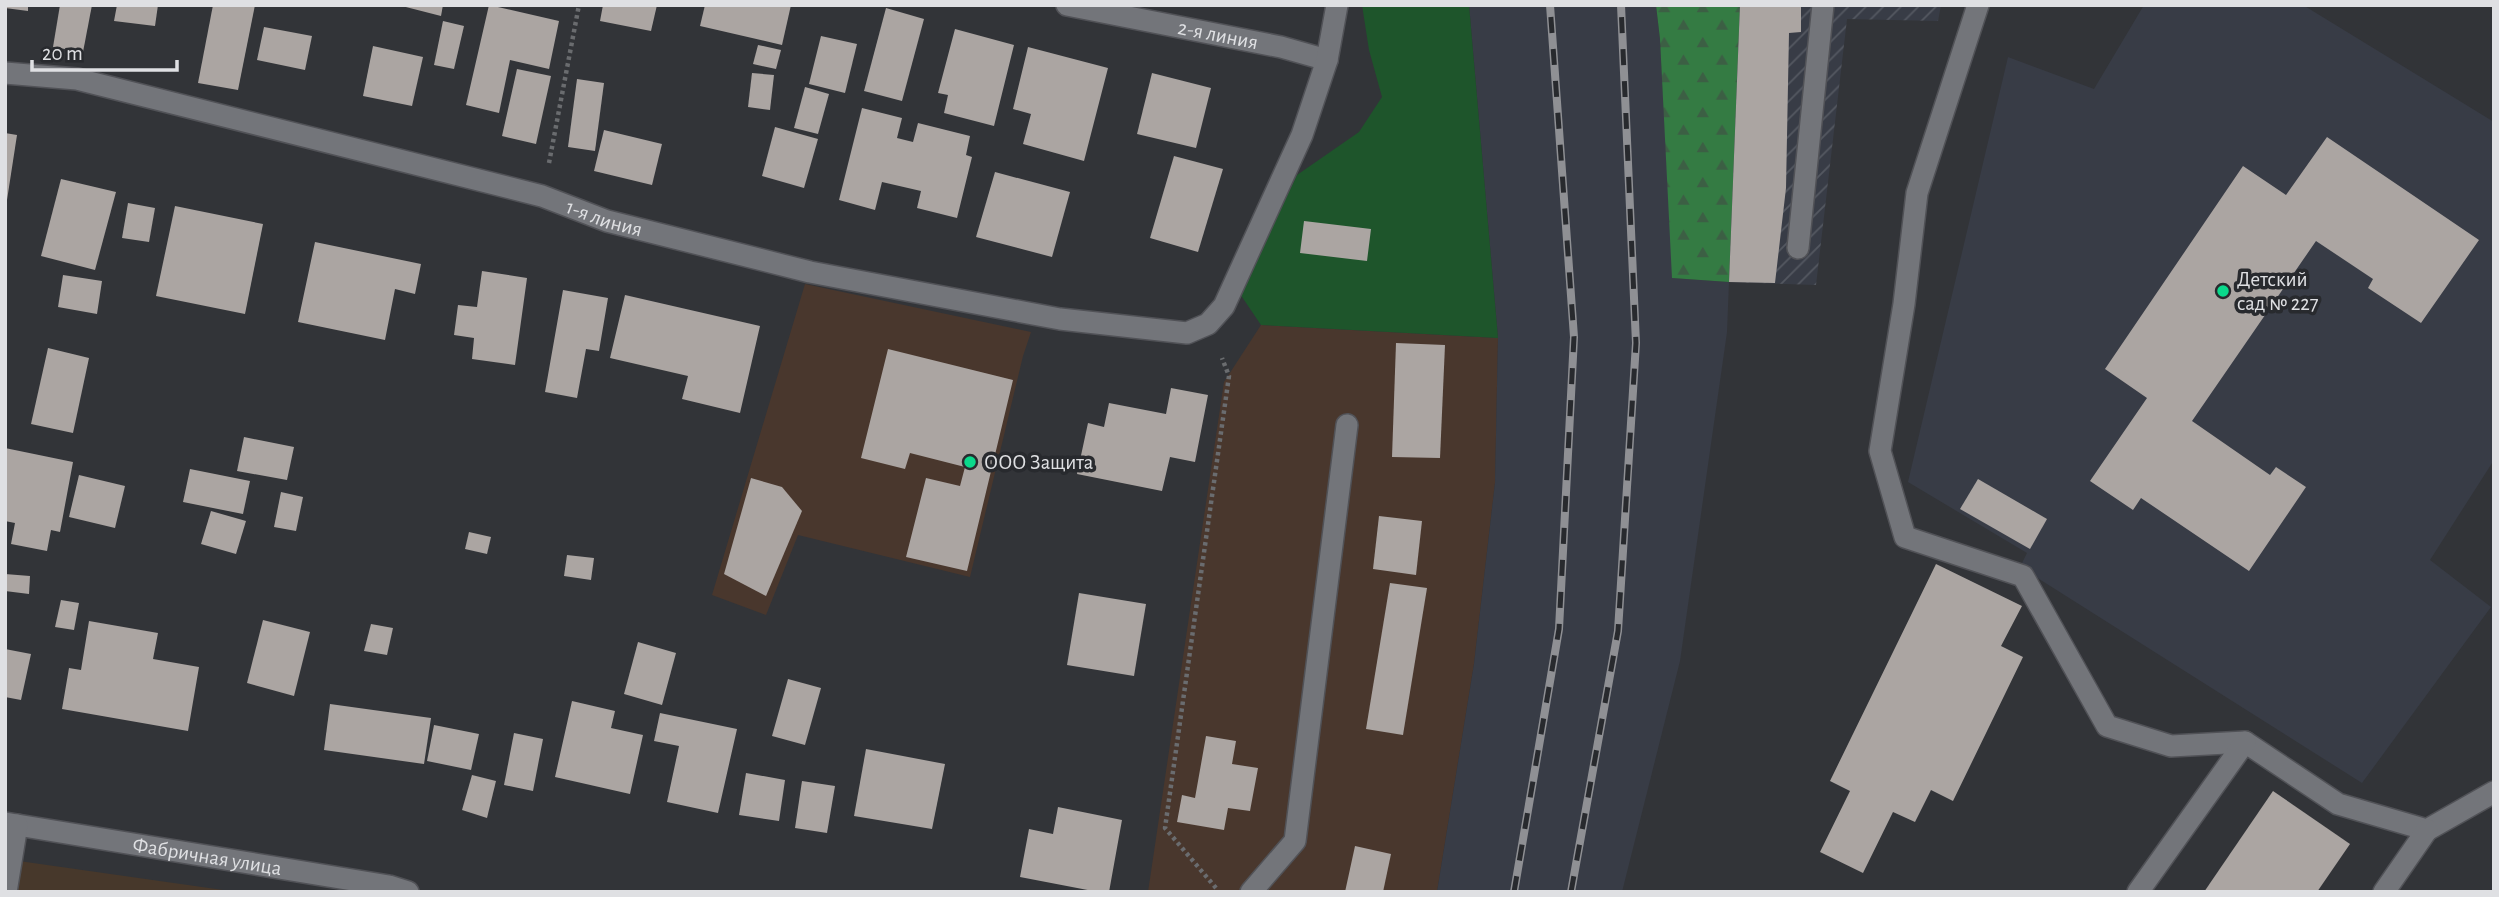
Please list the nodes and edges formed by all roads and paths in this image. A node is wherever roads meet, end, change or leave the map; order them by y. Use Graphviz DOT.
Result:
graph roads {
  1 [pos="579,5"];
  2 [pos="1067,5"];
  3 [pos="1337,5"];
  4 [pos="1823,5"];
  5 [pos="1978,5"];
  6 [pos="1327,60"];
  7 [pos="5,73"];
  8 [pos="542,196"];
  9 [pos="1798,248"];
  10 [pos="1208,324"];
  11 [pos="1346,425"];
  12 [pos="2245,742"];
  13 [pos="2494,792"];
  14 [pos="11,824"];
  15 [pos="2427,831"];
  16 [pos="6,892"];
  17 [pos="408,892"];
  18 [pos="1218,892"];
  19 [pos="1251,892"];
  20 [pos="2138,892"];
  21 [pos="2384,892"];
  1 -- 8 [label="path"];
  2 -- 6 [label="street, 2-я линия"];
  3 -- 6 [label="street"];
  4 -- 9 [label="street"];
  5 -- 12 [label="street"];
  6 -- 10 [label="street"];
  7 -- 8 [label="street, 1-я линия"];
  8 -- 10 [label="street, 1-я линия"];
  10 -- 18 [label="path"];
  11 -- 19 [label="street"];
  12 -- 15 [label="street"];
  12 -- 20 [label="street"];
  13 -- 15 [label="street"];
  14 -- 16 [label="street"];
  14 -- 17 [label="street, Фабричная улица"];
  15 -- 21 [label="street"];
}
